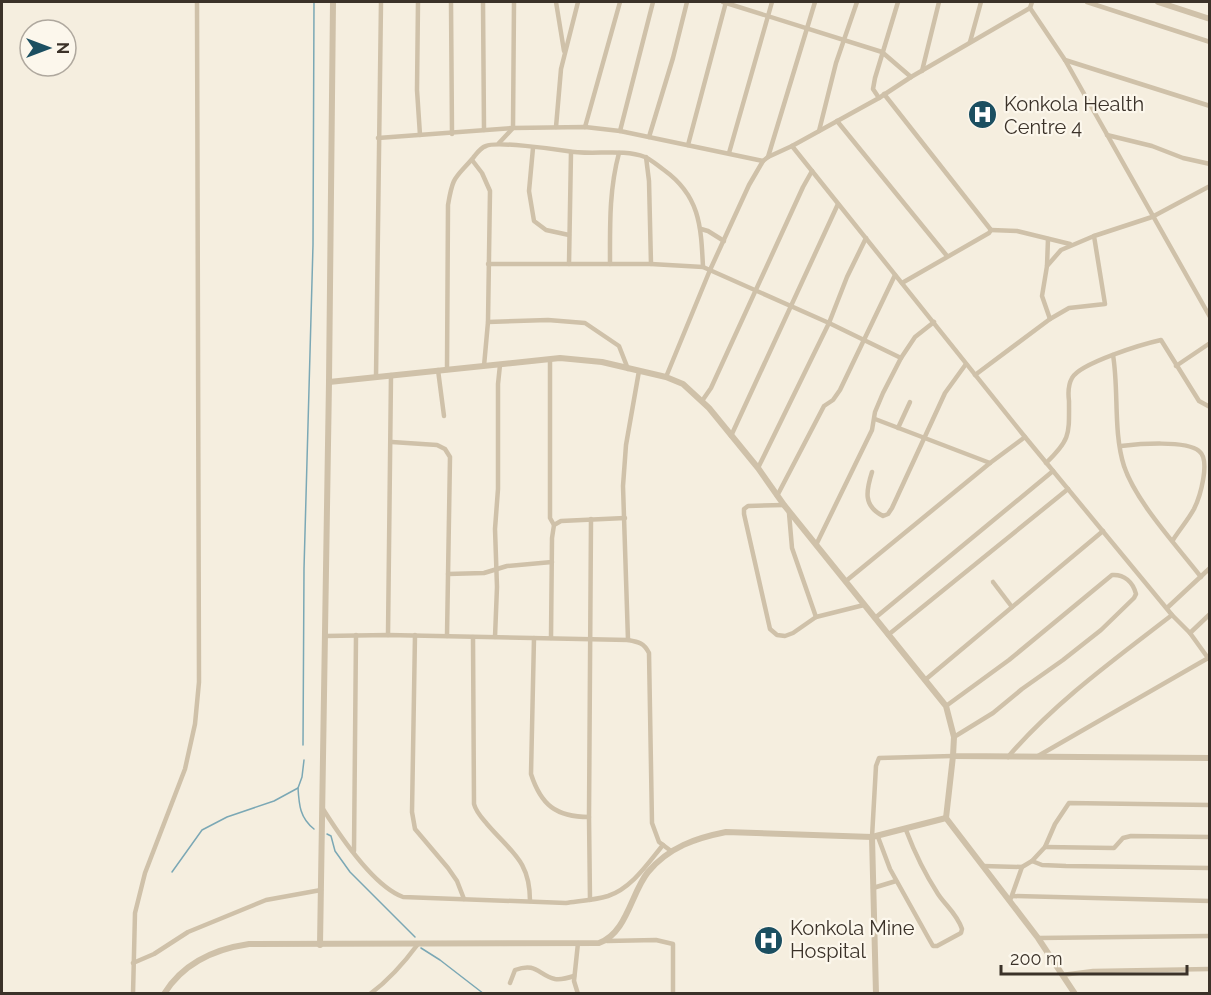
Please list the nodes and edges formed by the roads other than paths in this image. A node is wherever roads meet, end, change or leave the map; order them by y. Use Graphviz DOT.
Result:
graph roads {
  1 [pos="197,2"];
  2 [pos="333,2"];
  3 [pos="381,2"];
  4 [pos="418,2"];
  5 [pos="452,2"];
  6 [pos="483,2"];
  7 [pos="514,2"];
  8 [pos="556,2"];
  9 [pos="578,2"];
  10 [pos="620,2"];
  11 [pos="653,2"];
  12 [pos="687,2"];
  13 [pos="725,2"];
  14 [pos="772,2"];
  15 [pos="815,2"];
  16 [pos="857,2"];
  17 [pos="898,2"];
  18 [pos="939,2"];
  19 [pos="981,2"];
  20 [pos="1032,2"];
  21 [pos="1087,2"];
  22 [pos="1158,2"];
  23 [pos="1030,8"];
  24 [pos="767,16"];
  25 [pos="1209,19"];
  26 [pos="807,28"];
  27 [pos="844,39"];
  28 [pos="1209,42"];
  29 [pos="970,43"];
  30 [pos="882,52"];
  31 [pos="565,54"];
  32 [pos="1065,60"];
  33 [pos="922,71"];
  34 [pos="911,77"];
  35 [pos="884,94"];
  36 [pos="879,98"];
  37 [pos="1209,106"];
  38 [pos="837,121"];
  39 [pos="556,127"];
  40 [pos="585,127"];
  41 [pos="513,128"];
  42 [pos="498,129"];
  43 [pos="484,130"];
  44 [pos="621,131"];
  45 [pos="819,132"];
  46 [pos="452,134"];
  47 [pos="420,135"];
  48 [pos="1107,135"];
  49 [pos="649,137"];
  50 [pos="378,138"];
  51 [pos="499,143"];
  52 [pos="688,145"];
  53 [pos="792,146"];
  54 [pos="533,148"];
  55 [pos="571,152"];
  56 [pos="619,153"];
  57 [pos="729,153"];
  58 [pos="646,157"];
  59 [pos="766,159"];
  60 [pos="472,160"];
  61 [pos="1209,164"];
  62 [pos="812,171"];
  63 [pos="1209,186"];
  64 [pos="838,204"];
  65 [pos="1152,217"];
  66 [pos="701,229"];
  67 [pos="991,230"];
  68 [pos="569,236"];
  69 [pos="1094,236"];
  70 [pos="866,238"];
  71 [pos="1048,239"];
  72 [pos="724,241"];
  73 [pos="1070,244"];
  74 [pos="947,256"];
  75 [pos="488,264"];
  76 [pos="569,264"];
  77 [pos="610,264"];
  78 [pos="651,264"];
  79 [pos="1047,266"];
  80 [pos="703,267"];
  81 [pos="710,270"];
  82 [pos="895,274"];
  83 [pos="902,283"];
  84 [pos="754,290"];
  85 [pos="790,307"];
  86 [pos="1209,317"];
  87 [pos="1050,319"];
  88 [pos="488,321"];
  89 [pos="934,322"];
  90 [pos="829,323"];
  91 [pos="862,340"];
  92 [pos="1209,343"];
  93 [pos="1113,356"];
  94 [pos="901,358"];
  95 [pos="550,359"];
  96 [pos="500,364"];
  97 [pos="966,364"];
  98 [pos="484,366"];
  99 [pos="1176,366"];
  100 [pos="628,369"];
  101 [pos="438,370"];
  102 [pos="447,370"];
  103 [pos="639,371"];
  104 [pos="391,375"];
  105 [pos="975,375"];
  106 [pos="376,377"];
  107 [pos="666,377"];
  108 [pos="329,382"];
  109 [pos="702,401"];
  110 [pos="910,402"];
  111 [pos="1209,407"];
  112 [pos="444,416"];
  113 [pos="875,419"];
  114 [pos="898,428"];
  115 [pos="731,436"];
  116 [pos="924,437"];
  117 [pos="1025,438"];
  118 [pos="392,442"];
  119 [pos="1121,446"];
  120 [pos="990,463"];
  121 [pos="1046,463"];
  122 [pos="758,468"];
  123 [pos="1053,471"];
  124 [pos="872,472"];
  125 [pos="1068,489"];
  126 [pos="777,496"];
  127 [pos="784,505"];
  128 [pos="789,511"];
  129 [pos="591,519"];
  130 [pos="625,519"];
  131 [pos="554,525"];
  132 [pos="1103,531"];
  133 [pos="1173,540"];
  134 [pos="816,545"];
  135 [pos="552,562"];
  136 [pos="1209,568"];
  137 [pos="496,569"];
  138 [pos="448,573"];
  139 [pos="1201,577"];
  140 [pos="846,581"];
  141 [pos="993,582"];
  142 [pos="864,605"];
  143 [pos="1012,607"];
  144 [pos="1167,608"];
  145 [pos="1209,614"];
  146 [pos="1172,615"];
  147 [pos="816,617"];
  148 [pos="875,618"];
  149 [pos="1190,633"];
  150 [pos="356,635"];
  151 [pos="388,635"];
  152 [pos="415,635"];
  153 [pos="888,635"];
  154 [pos="325,636"];
  155 [pos="447,636"];
  156 [pos="473,637"];
  157 [pos="495,637"];
  158 [pos="534,638"];
  159 [pos="551,638"];
  160 [pos="592,639"];
  161 [pos="628,640"];
  162 [pos="1209,658"];
  163 [pos="925,680"];
  164 [pos="946,706"];
  165 [pos="954,737"];
  166 [pos="952,756"];
  167 [pos="1008,757"];
  168 [pos="1036,757"];
  169 [pos="1209,758"];
  170 [pos="1209,805"];
  171 [pos="322,808"];
  172 [pos="589,818"];
  173 [pos="946,818"];
  174 [pos="906,830"];
  175 [pos="875,837"];
  176 [pos="1209,837"];
  177 [pos="663,845"];
  178 [pos="1045,847"];
  179 [pos="354,851"];
  180 [pos="670,851"];
  181 [pos="1032,861"];
  182 [pos="983,866"];
  183 [pos="1022,867"];
  184 [pos="1209,868"];
  185 [pos="896,881"];
  186 [pos="873,888"];
  187 [pos="321,890"];
  188 [pos="465,899"];
  189 [pos="1010,899"];
  190 [pos="590,900"];
  191 [pos="1209,901"];
  192 [pos="530,902"];
  193 [pos="1209,936"];
  194 [pos="1038,938"];
  195 [pos="607,941"];
  196 [pos="578,943"];
  197 [pos="418,944"];
  198 [pos="320,945"];
  199 [pos="133,963"];
  200 [pos="1209,969"];
  201 [pos="1062,975"];
  202 [pos="574,976"];
  203 [pos="510,983"];
  204 [pos="133,993"];
  205 [pos="164,993"];
  206 [pos="370,993"];
  207 [pos="578,993"];
  208 [pos="673,993"];
  209 [pos="876,993"];
  210 [pos="1075,993"];
  1 -- 199 [label="street"];
  2 -- 108 [label="street"];
  3 -- 50 [label="street"];
  4 -- 47 [label="street"];
  5 -- 46 [label="street"];
  6 -- 43 [label="street"];
  7 -- 41 [label="street"];
  8 -- 31 [label="street"];
  9 -- 31 [label="street"];
  10 -- 40 [label="street"];
  11 -- 44 [label="street"];
  12 -- 49 [label="street"];
  13 -- 24 [label="street"];
  13 -- 52 [label="street"];
  14 -- 24 [label="street"];
  15 -- 26 [label="street"];
  16 -- 27 [label="street"];
  17 -- 30 [label="street"];
  18 -- 33 [label="street"];
  19 -- 29 [label="street"];
  20 -- 23 [label="street"];
  21 -- 28 [label="street"];
  22 -- 25 [label="street"];
  23 -- 29 [label="street"];
  23 -- 32 [label="street"];
  24 -- 26 [label="street"];
  24 -- 57 [label="street"];
  26 -- 27 [label="street"];
  26 -- 59 [label="street"];
  27 -- 30 [label="street"];
  27 -- 45 [label="street"];
  29 -- 33 [label="street"];
  30 -- 34 [label="street"];
  30 -- 36 [label="street"];
  31 -- 39 [label="street"];
  32 -- 37 [label="street"];
  32 -- 48 [label="street"];
  33 -- 34 [label="street"];
  34 -- 35 [label="street"];
  35 -- 36 [label="street"];
  35 -- 67 [label="street"];
  36 -- 38 [label="street"];
  38 -- 45 [label="street"];
  38 -- 74 [label="street"];
  39 -- 40 [label="street"];
  39 -- 41 [label="street"];
  40 -- 44 [label="street"];
  41 -- 42 [label="street"];
  41 -- 51 [label="street"];
  42 -- 43 [label="street"];
  42 -- 51 [label="street"];
  43 -- 46 [label="street"];
  44 -- 49 [label="street"];
  45 -- 53 [label="street"];
  46 -- 47 [label="street"];
  47 -- 50 [label="street"];
  48 -- 61 [label="street"];
  48 -- 65 [label="street"];
  49 -- 52 [label="street"];
  50 -- 106 [label="street"];
  51 -- 54 [label="street"];
  51 -- 60 [label="street"];
  52 -- 57 [label="street"];
  53 -- 59 [label="street"];
  53 -- 62 [label="street"];
  54 -- 55 [label="street"];
  54 -- 68 [label="street"];
  55 -- 56 [label="street"];
  55 -- 68 [label="street"];
  56 -- 58 [label="street"];
  56 -- 77 [label="street"];
  57 -- 59 [label="street"];
  58 -- 66 [label="street"];
  58 -- 78 [label="street"];
  59 -- 72 [label="street"];
  60 -- 75 [label="street"];
  60 -- 102 [label="street"];
  62 -- 64 [label="street"];
  62 -- 84 [label="street"];
  63 -- 65 [label="street"];
  64 -- 70 [label="street"];
  64 -- 85 [label="street"];
  65 -- 69 [label="street"];
  65 -- 86 [label="street"];
  66 -- 72 [label="street"];
  66 -- 80 [label="street"];
  67 -- 71 [label="street"];
  67 -- 74 [label="street"];
  68 -- 76 [label="street"];
  69 -- 73 [label="street"];
  69 -- 87 [label="street"];
  70 -- 82 [label="street"];
  70 -- 90 [label="street"];
  71 -- 73 [label="street"];
  71 -- 79 [label="street"];
  72 -- 81 [label="street"];
  73 -- 79 [label="street"];
  74 -- 83 [label="street"];
  75 -- 76 [label="street"];
  75 -- 88 [label="street"];
  76 -- 77 [label="street"];
  77 -- 78 [label="street"];
  78 -- 80 [label="street"];
  79 -- 87 [label="street"];
  80 -- 81 [label="street"];
  81 -- 84 [label="street"];
  81 -- 107 [label="street"];
  82 -- 83 [label="street"];
  82 -- 91 [label="street"];
  83 -- 89 [label="street"];
  84 -- 85 [label="street"];
  84 -- 109 [label="street"];
  85 -- 90 [label="street"];
  85 -- 115 [label="street"];
  87 -- 105 [label="street"];
  88 -- 98 [label="street"];
  88 -- 100 [label="street"];
  89 -- 94 [label="street"];
  89 -- 97 [label="street"];
  90 -- 91 [label="street"];
  90 -- 122 [label="street"];
  91 -- 94 [label="street"];
  91 -- 126 [label="street"];
  92 -- 99 [label="street"];
  93 -- 99 [label="street"];
  93 -- 119 [label="street"];
  93 -- 121 [label="street"];
  94 -- 113 [label="street"];
  95 -- 96 [label="street"];
  95 -- 100 [label="street"];
  95 -- 131 [label="street"];
  96 -- 98 [label="street"];
  96 -- 137 [label="street"];
  97 -- 105 [label="street"];
  97 -- 116 [label="street"];
  98 -- 102 [label="street"];
  99 -- 111 [label="street"];
  100 -- 103 [label="street"];
  101 -- 102 [label="street"];
  101 -- 104 [label="street"];
  101 -- 112 [label="street"];
  103 -- 107 [label="street"];
  103 -- 130 [label="street"];
  104 -- 106 [label="street"];
  104 -- 118 [label="street"];
  105 -- 117 [label="street"];
  106 -- 108 [label="street"];
  107 -- 109 [label="street"];
  108 -- 154 [label="street"];
  109 -- 115 [label="street"];
  110 -- 114 [label="street"];
  113 -- 114 [label="street"];
  113 -- 134 [label="street"];
  114 -- 116 [label="street"];
  115 -- 122 [label="street"];
  116 -- 120 [label="street"];
  116 -- 124 [label="street"];
  117 -- 120 [label="street"];
  117 -- 121 [label="street"];
  118 -- 138 [label="street"];
  118 -- 151 [label="street"];
  119 -- 133 [label="street"];
  119 -- 133 [label="street"];
  120 -- 140 [label="street"];
  121 -- 123 [label="street"];
  122 -- 126 [label="street"];
  123 -- 125 [label="street"];
  123 -- 148 [label="street"];
  125 -- 132 [label="street"];
  125 -- 153 [label="street"];
  126 -- 127 [label="street"];
  127 -- 128 [label="street"];
  127 -- 147 [label="street"];
  128 -- 134 [label="street"];
  128 -- 147 [label="street"];
  129 -- 130 [label="street"];
  129 -- 131 [label="street"];
  129 -- 160 [label="street"];
  130 -- 161 [label="street"];
  131 -- 135 [label="street"];
  132 -- 143 [label="street"];
  132 -- 144 [label="street"];
  133 -- 139 [label="street"];
  134 -- 140 [label="street"];
  135 -- 137 [label="street"];
  135 -- 159 [label="street"];
  136 -- 139 [label="street"];
  137 -- 138 [label="street"];
  137 -- 157 [label="street"];
  138 -- 155 [label="street"];
  139 -- 144 [label="street"];
  140 -- 142 [label="street"];
  141 -- 143 [label="street"];
  142 -- 147 [label="street"];
  142 -- 148 [label="street"];
  143 -- 163 [label="street"];
  144 -- 146 [label="street"];
  145 -- 149 [label="street"];
  146 -- 149 [label="street"];
  146 -- 167 [label="street"];
  148 -- 153 [label="street"];
  149 -- 162 [label="street"];
  150 -- 151 [label="street"];
  150 -- 154 [label="street"];
  150 -- 179 [label="street"];
  151 -- 152 [label="street"];
  152 -- 155 [label="street"];
  152 -- 188 [label="street"];
  153 -- 163 [label="street"];
  154 -- 171 [label="street"];
  155 -- 156 [label="street"];
  156 -- 157 [label="street"];
  156 -- 192 [label="street"];
  157 -- 158 [label="street"];
  158 -- 159 [label="street"];
  158 -- 172 [label="street"];
  159 -- 160 [label="street"];
  160 -- 161 [label="street"];
  160 -- 172 [label="street"];
  161 -- 177 [label="street"];
  162 -- 168 [label="street"];
  163 -- 164 [label="street"];
  164 -- 165 [label="street"];
  164 -- 165 [label="street"];
  165 -- 166 [label="street"];
  166 -- 167 [label="street"];
  166 -- 173 [label="street"];
  166 -- 175 [label="street"];
  167 -- 168 [label="street"];
  168 -- 169 [label="street"];
  170 -- 178 [label="street"];
  171 -- 179 [label="street"];
  171 -- 187 [label="street"];
  172 -- 190 [label="street"];
  173 -- 174 [label="street"];
  173 -- 182 [label="street"];
  174 -- 175 [label="street"];
  174 -- 185 [label="street"];
  175 -- 180 [label="street"];
  175 -- 185 [label="street"];
  175 -- 186 [label="street"];
  176 -- 178 [label="street"];
  177 -- 180 [label="street"];
  177 -- 190 [label="street"];
  178 -- 181 [label="street"];
  179 -- 188 [label="street"];
  180 -- 195 [label="street"];
  181 -- 183 [label="street"];
  181 -- 184 [label="street"];
  182 -- 183 [label="street"];
  182 -- 189 [label="street"];
  183 -- 189 [label="street"];
  185 -- 186 [label="street"];
  186 -- 209 [label="street"];
  187 -- 198 [label="street"];
  187 -- 199 [label="street"];
  188 -- 192 [label="street"];
  189 -- 191 [label="street"];
  189 -- 194 [label="street"];
  190 -- 192 [label="street"];
  193 -- 194 [label="street"];
  194 -- 201 [label="street"];
  195 -- 196 [label="street"];
  195 -- 208 [label="street"];
  196 -- 197 [label="street"];
  196 -- 202 [label="street"];
  197 -- 198 [label="street"];
  197 -- 206 [label="street"];
  198 -- 205 [label="street"];
  199 -- 204 [label="street"];
  200 -- 201 [label="street"];
  201 -- 210 [label="street"];
  202 -- 203 [label="street"];
  202 -- 207 [label="street"];
}
